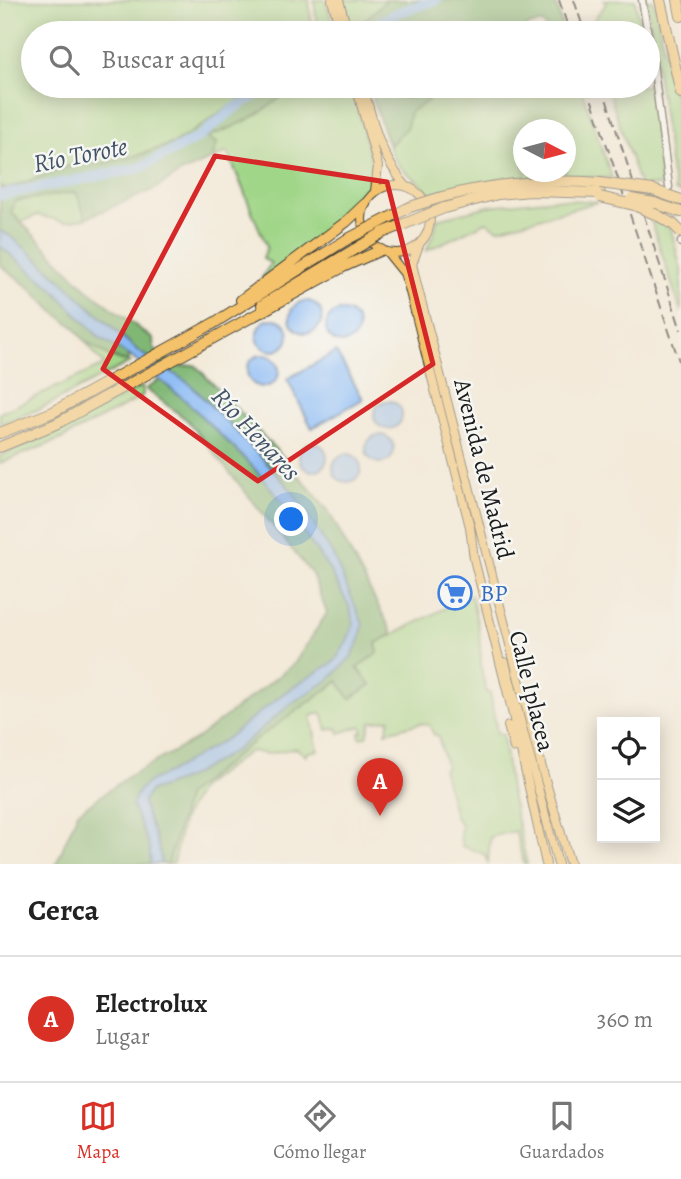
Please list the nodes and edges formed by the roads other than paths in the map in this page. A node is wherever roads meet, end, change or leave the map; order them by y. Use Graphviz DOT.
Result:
graph roads {
  1 [pos="332,0"];
  2 [pos="339,0"];
  3 [pos="642,0"];
  4 [pos="660,0"];
  5 [pos="680,0"];
  6 [pos="681,16"];
  7 [pos="340,18"];
  8 [pos="340,21"];
  9 [pos="342,21"];
  10 [pos="645,21"];
  11 [pos="681,93"];
  12 [pos="362,98"];
  13 [pos="363,98"];
  14 [pos="656,98"];
  15 [pos="406,186"];
  16 [pos="669,187"];
  17 [pos="375,191"];
  18 [pos="600,191"];
  19 [pos="681,200"];
  20 [pos="443,202"];
  21 [pos="365,204"];
  22 [pos="681,212"];
  23 [pos="681,232"];
  24 [pos="419,245"];
  25 [pos="384,251"];
  26 [pos="186,338"];
  27 [pos="186,352"];
  28 [pos="0,433"];
  29 [pos="0,447"];
  30 [pos="470,527"];
  31 [pos="508,726"];
  32 [pos="528,794"];
  33 [pos="546,864"];
  34 [pos="558,864"];
  35 [pos="568,864"];
  1 -- 7 [label="main road"];
  2 -- 7 [label="main road"];
  3 -- 10 [label="street"];
  4 -- 11 [label="highway"];
  5 -- 6 [label="highway"];
  7 -- 8 [label="main road"];
  7 -- 9 [label="main road"];
  12 -- 17 [label="main road"];
  13 -- 15 [label="main road"];
  14 -- 16 [label="street"];
  15 -- 17 [label="main road"];
  15 -- 24 [label="main road"];
  17 -- 21 [label="main road"];
  18 -- 19 [label="highway, bridge"];
  18 -- 20 [label="highway"];
  18 -- 20 [label="highway"];
  18 -- 22 [label="highway, bridge"];
  18 -- 23 [label="highway, bridge"];
  20 -- 26 [label="highway, bridge"];
  20 -- 27 [label="highway, bridge"];
  21 -- 25 [label="main road"];
  21 -- 26 [label="highway"];
  24 -- 25 [label="main road"];
  24 -- 35 [label="main road, Avenida de Madrid"];
  25 -- 27 [label="highway"];
  25 -- 30 [label="main road, Avenida de Madrid"];
  26 -- 28 [label="highway"];
  27 -- 29 [label="highway"];
  30 -- 32 [label="main road, Avenida de Madrid"];
  30 -- 34 [label="main road, Calle Iplacea"];
  31 -- 32 [label="main road"];
  32 -- 33 [label="main road, Avenida de Madrid"];
}
